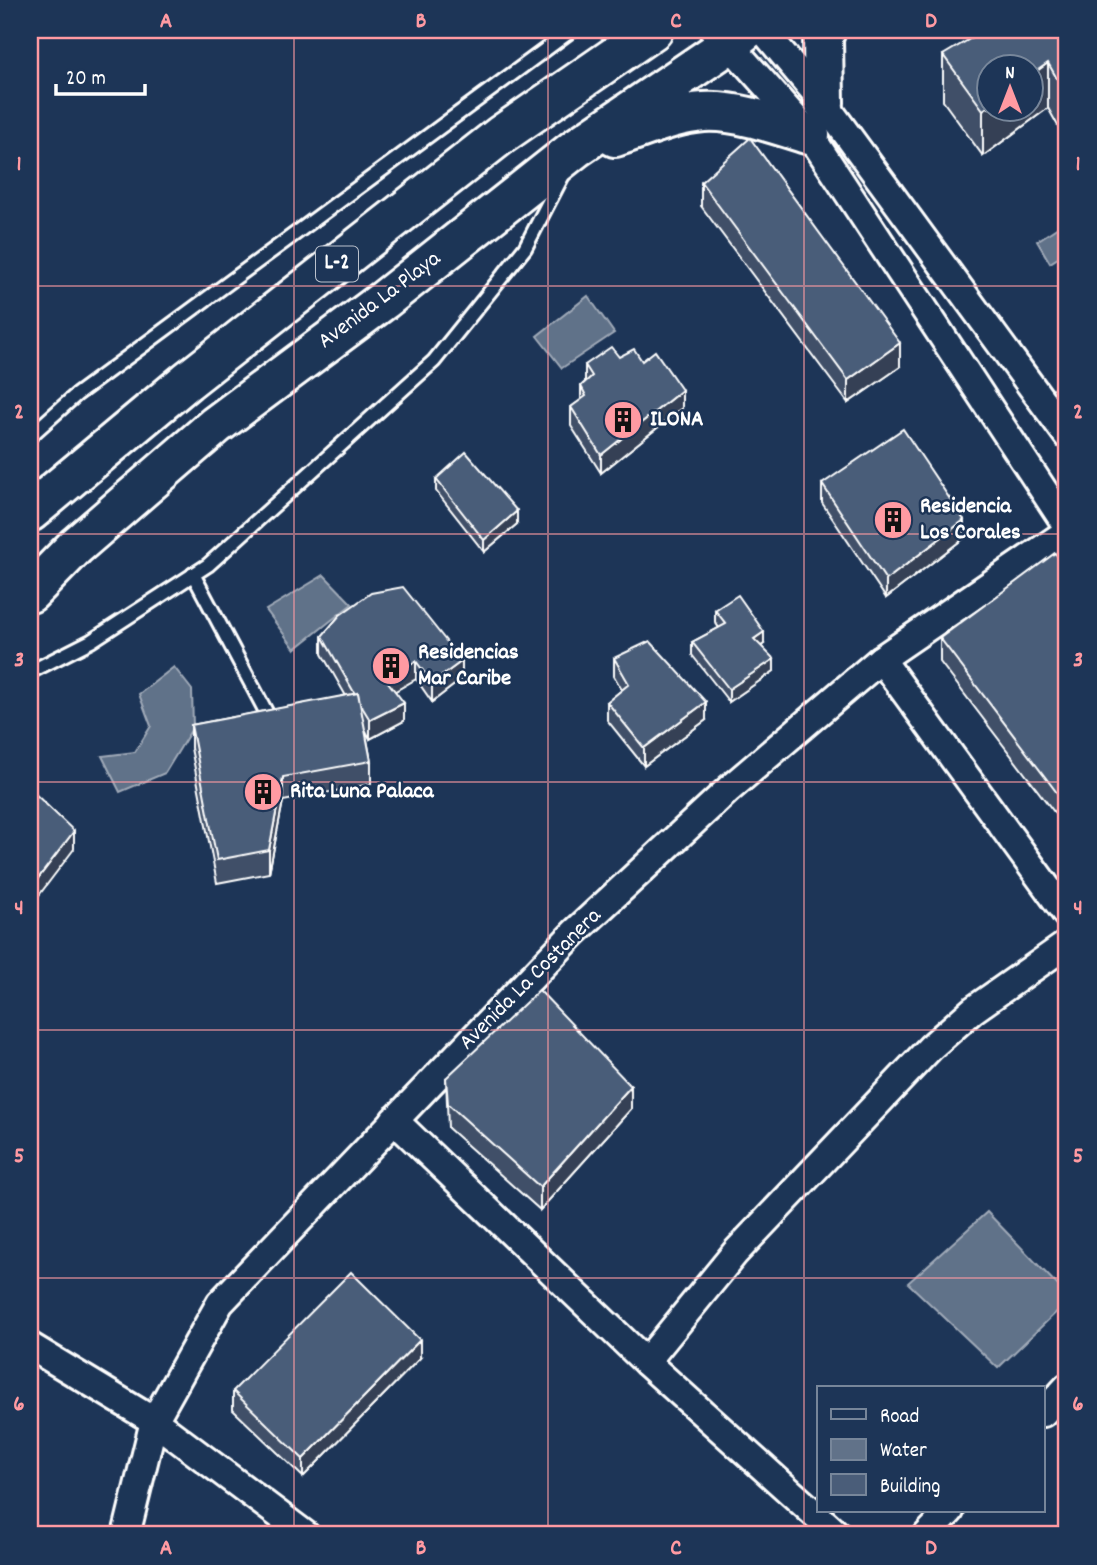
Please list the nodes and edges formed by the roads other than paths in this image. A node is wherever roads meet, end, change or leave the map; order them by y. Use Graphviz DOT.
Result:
graph roads {
  1 [pos="572,30"];
  2 [pos="653,30"];
  3 [pos="826,30"];
  4 [pos="738,33"];
  5 [pos="817,119"];
  6 [pos="576,148"];
  7 [pos="1067,435"];
  8 [pos="30,436"];
  9 [pos="30,512"];
  10 [pos="1067,526"];
  11 [pos="1067,532"];
  12 [pos="193,574"];
  13 [pos="30,593"];
  14 [pos="881,659"];
  15 [pos="30,672"];
  16 [pos="287,725"];
  17 [pos="1067,915"];
  18 [pos="1067,944"];
  19 [pos="394,1120"];
  20 [pos="30,1346"];
  21 [pos="646,1362"];
  22 [pos="1067,1387"];
  23 [pos="1044,1412"];
  24 [pos="154,1421"];
  25 [pos="949,1512"];
  26 [pos="126,1535"];
  27 [pos="306,1535"];
  28 [pos="838,1535"];
  29 [pos="927,1535"];
  1 -- 8 [label="lane"];
  2 -- 9 [label="main road, L-2"];
  3 -- 5 [label="main road"];
  4 -- 5 [label="street"];
  4 -- 5 [label="street"];
  4 -- 6 [label="main road, Avenida La Playa / L-2"];
  5 -- 6 [label="main road"];
  5 -- 7 [label="street"];
  5 -- 10 [label="street"];
  6 -- 12 [label="lane"];
  6 -- 13 [label="main road, Avenida La Playa / L-2"];
  11 -- 14 [label="street, Avenida La Costanera"];
  12 -- 15 [label="lane"];
  12 -- 16 [label="lane"];
  14 -- 17 [label="street"];
  14 -- 19 [label="street, Avenida La Costanera"];
  18 -- 21 [label="street"];
  19 -- 21 [label="street"];
  19 -- 24 [label="street, Avenida La Costanera"];
  20 -- 24 [label="street"];
  21 -- 28 [label="street"];
  22 -- 23 [label="street"];
  24 -- 26 [label="street, Avenida La Costanera"];
  24 -- 27 [label="street"];
  25 -- 29 [label="street"];
}
